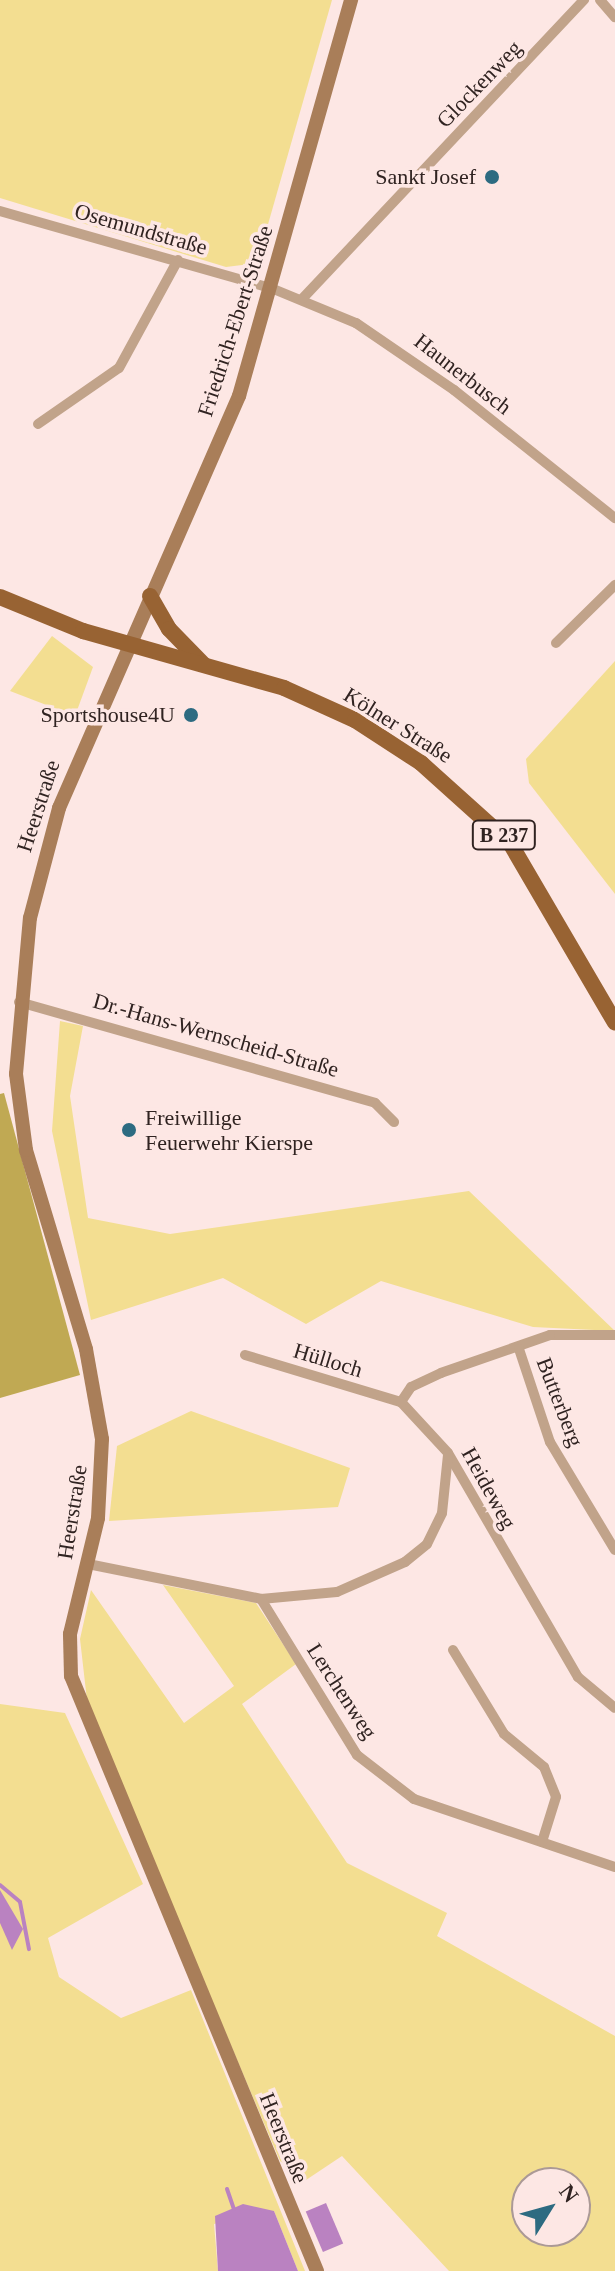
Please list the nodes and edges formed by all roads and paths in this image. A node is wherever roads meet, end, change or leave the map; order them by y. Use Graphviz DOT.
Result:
graph roads {
  1 [pos="351,0"];
  2 [pos="584,0"];
  3 [pos="600,0"];
  4 [pos="615,17"];
  5 [pos="0,211"];
  6 [pos="178,260"];
  7 [pos="271,288"];
  8 [pos="303,298"];
  9 [pos="38,424"];
  10 [pos="615,518"];
  11 [pos="615,585"];
  12 [pos="150,596"];
  13 [pos="0,597"];
  14 [pos="127,643"];
  15 [pos="556,643"];
  16 [pos="204,665"];
  17 [pos="19,1002"];
  18 [pos="615,1023"];
  19 [pos="394,1122"];
  20 [pos="615,1335"];
  21 [pos="519,1349"];
  22 [pos="245,1355"];
  23 [pos="401,1402"];
  24 [pos="448,1453"];
  25 [pos="615,1550"];
  26 [pos="88,1564"];
  27 [pos="261,1599"];
  28 [pos="453,1650"];
  29 [pos="615,1708"];
  30 [pos="542,1842"];
  31 [pos="615,1867"];
  32 [pos="317,2271"];
  1 -- 7 [label="main road, Friedrich-Ebert-Straße"];
  2 -- 8 [label="street, Glockenweg"];
  3 -- 4 [label="street"];
  5 -- 6 [label="street, Osemundstraße"];
  6 -- 7 [label="street, Osemundstraße"];
  6 -- 9 [label="street"];
  7 -- 8 [label="street, Haunerbusch"];
  7 -- 12 [label="main road, Friedrich-Ebert-Straße"];
  8 -- 10 [label="street, Haunerbusch"];
  11 -- 15 [label="street"];
  12 -- 14 [label="main road, Friedrich-Ebert-Straße"];
  12 -- 16 [label="main road"];
  13 -- 14 [label="main road, Kölner Straße / B 237"];
  14 -- 16 [label="main road, Kölner Straße / B 237"];
  14 -- 17 [label="main road, Heerstraße"];
  16 -- 18 [label="main road, Kölner Straße / B 237"];
  17 -- 19 [label="street, Dr.-Hans-Wernscheid-Straße"];
  17 -- 26 [label="main road, Heerstraße"];
  20 -- 21 [label="street"];
  21 -- 23 [label="street"];
  21 -- 25 [label="street, Butterberg"];
  22 -- 23 [label="street, Hülloch"];
  23 -- 24 [label="street, Heideweg"];
  24 -- 27 [label="street"];
  24 -- 29 [label="street, Heideweg"];
  26 -- 27 [label="street"];
  26 -- 32 [label="main road, Heerstraße"];
  27 -- 30 [label="street, Lerchenweg"];
  28 -- 30 [label="street"];
  30 -- 31 [label="street, Lerchenweg"];
}
